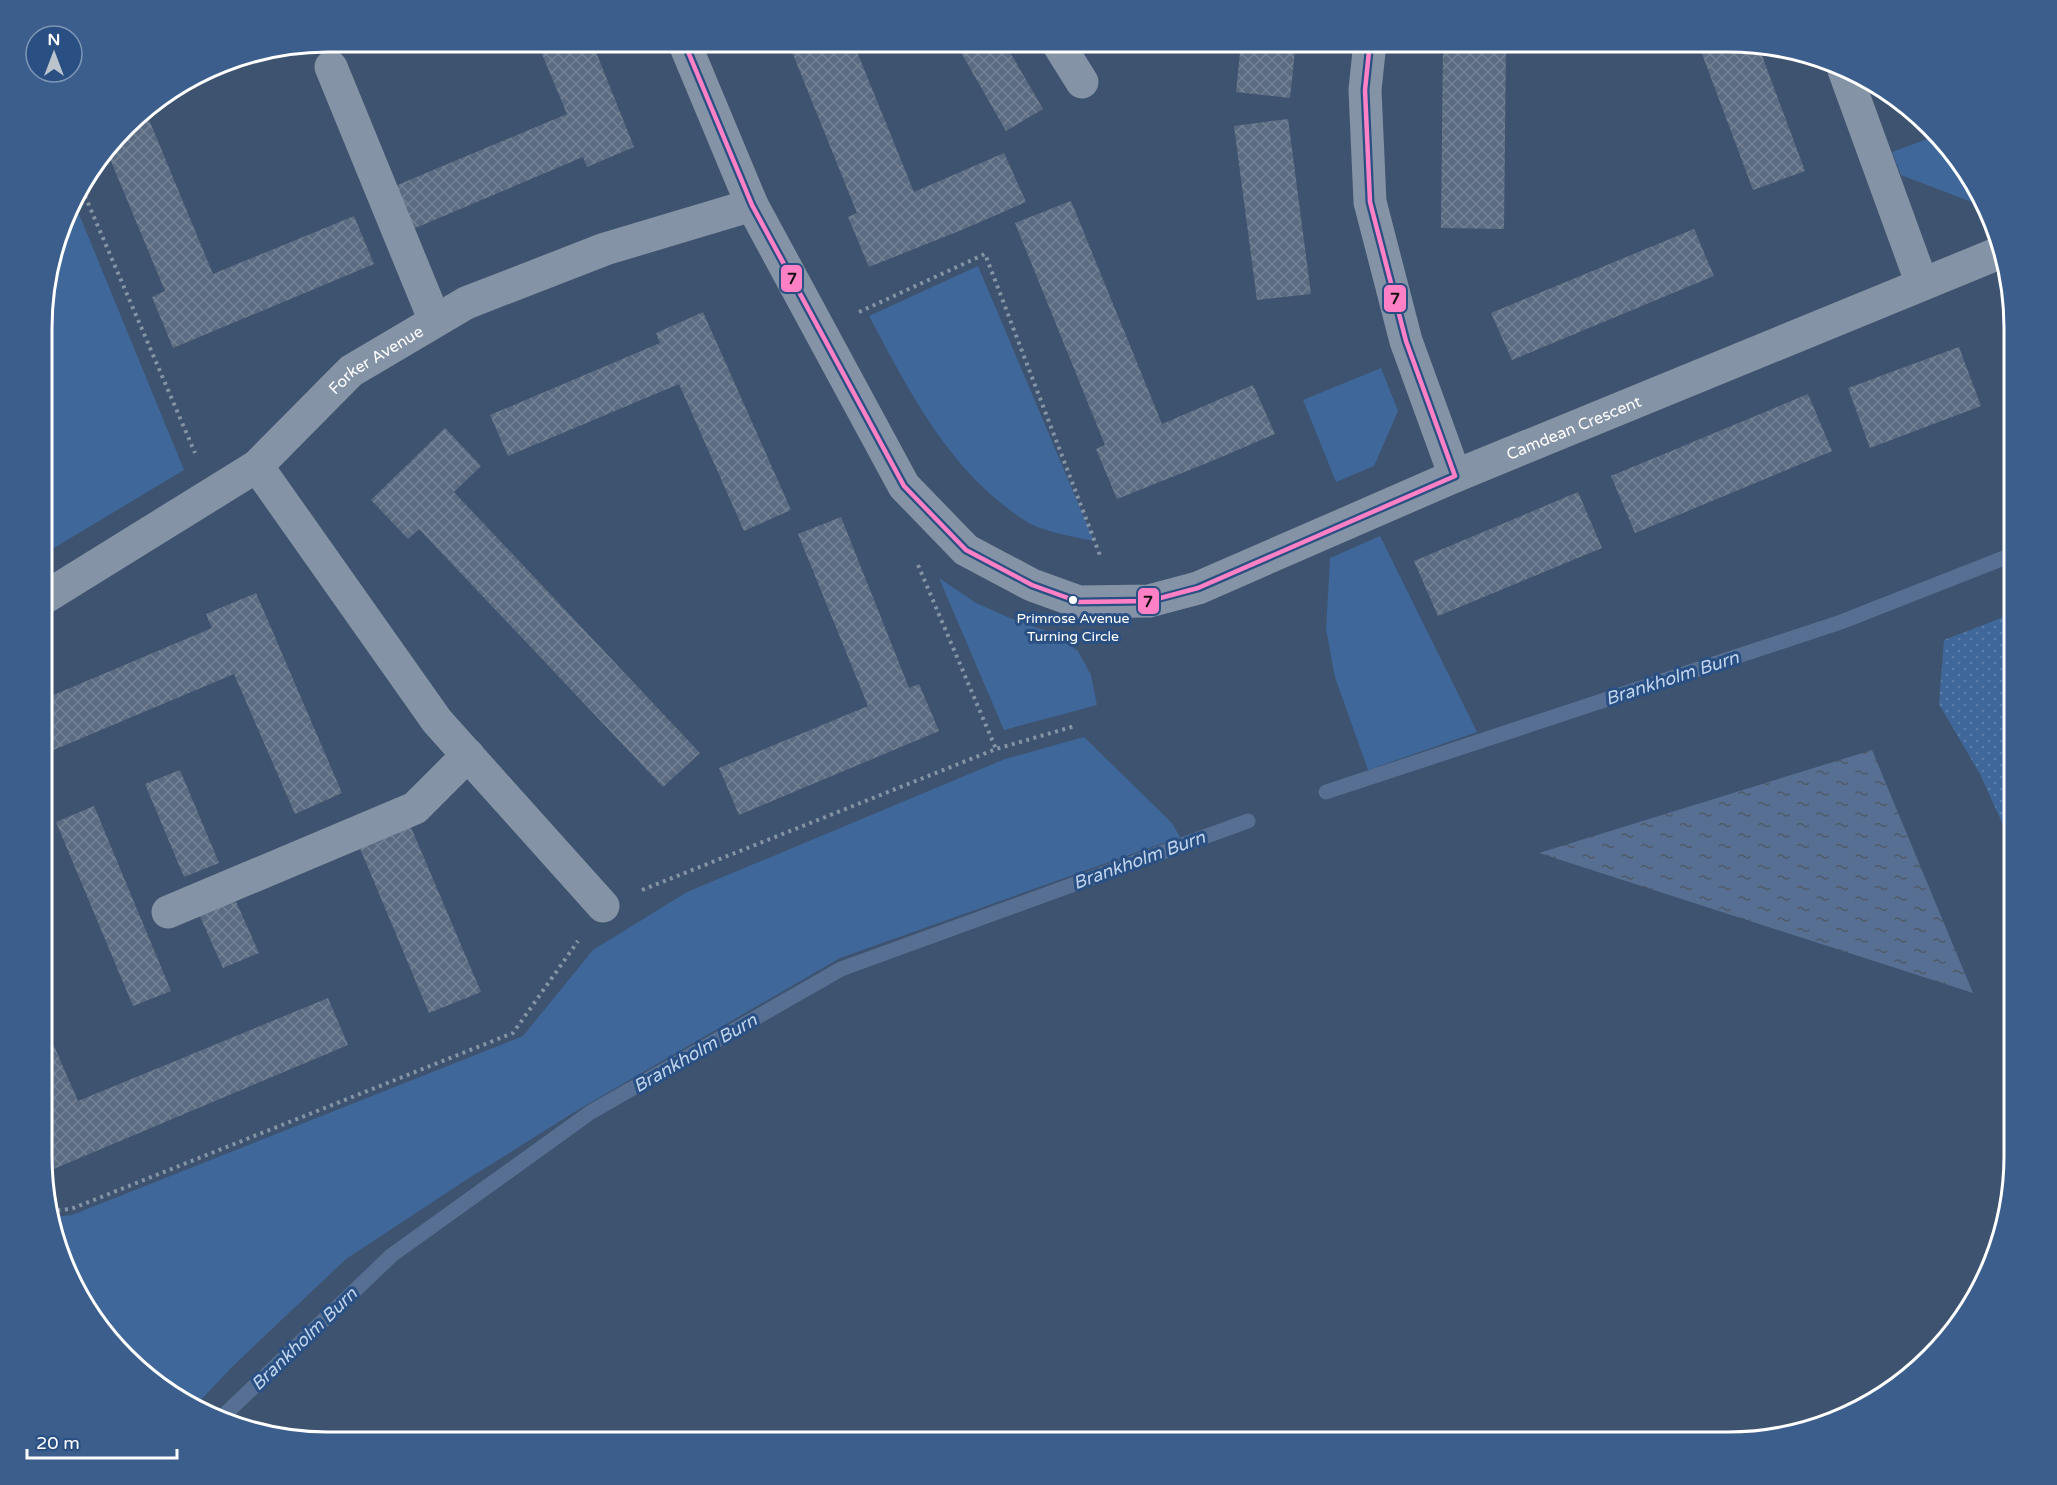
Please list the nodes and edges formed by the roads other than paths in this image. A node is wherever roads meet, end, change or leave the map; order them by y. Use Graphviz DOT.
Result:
graph roads {
  1 [pos="688,52"];
  2 [pos="1063,52"];
  3 [pos="1369,52"];
  4 [pos="331,67"];
  5 [pos="1848,80"];
  6 [pos="1082,82"];
  7 [pos="752,205"];
  8 [pos="1994,255"];
  9 [pos="1923,284"];
  10 [pos="435,321"];
  11 [pos="257,466"];
  12 [pos="1455,476"];
  13 [pos="52,593"];
  14 [pos="468,755"];
  15 [pos="603,906"];
  16 [pos="168,912"];
  1 -- 7 [label="street, Camdean Crescent"];
  2 -- 6 [label="street"];
  3 -- 12 [label="street"];
  4 -- 10 [label="street"];
  5 -- 9 [label="street"];
  7 -- 10 [label="street, Forker Avenue"];
  7 -- 12 [label="street, Camdean Crescent"];
  8 -- 9 [label="street, Camdean Crescent"];
  9 -- 12 [label="street, Camdean Crescent"];
  10 -- 11 [label="street, Forker Avenue"];
  11 -- 13 [label="street, Forker Avenue"];
  11 -- 14 [label="street"];
  14 -- 15 [label="street"];
  14 -- 16 [label="street"];
}
